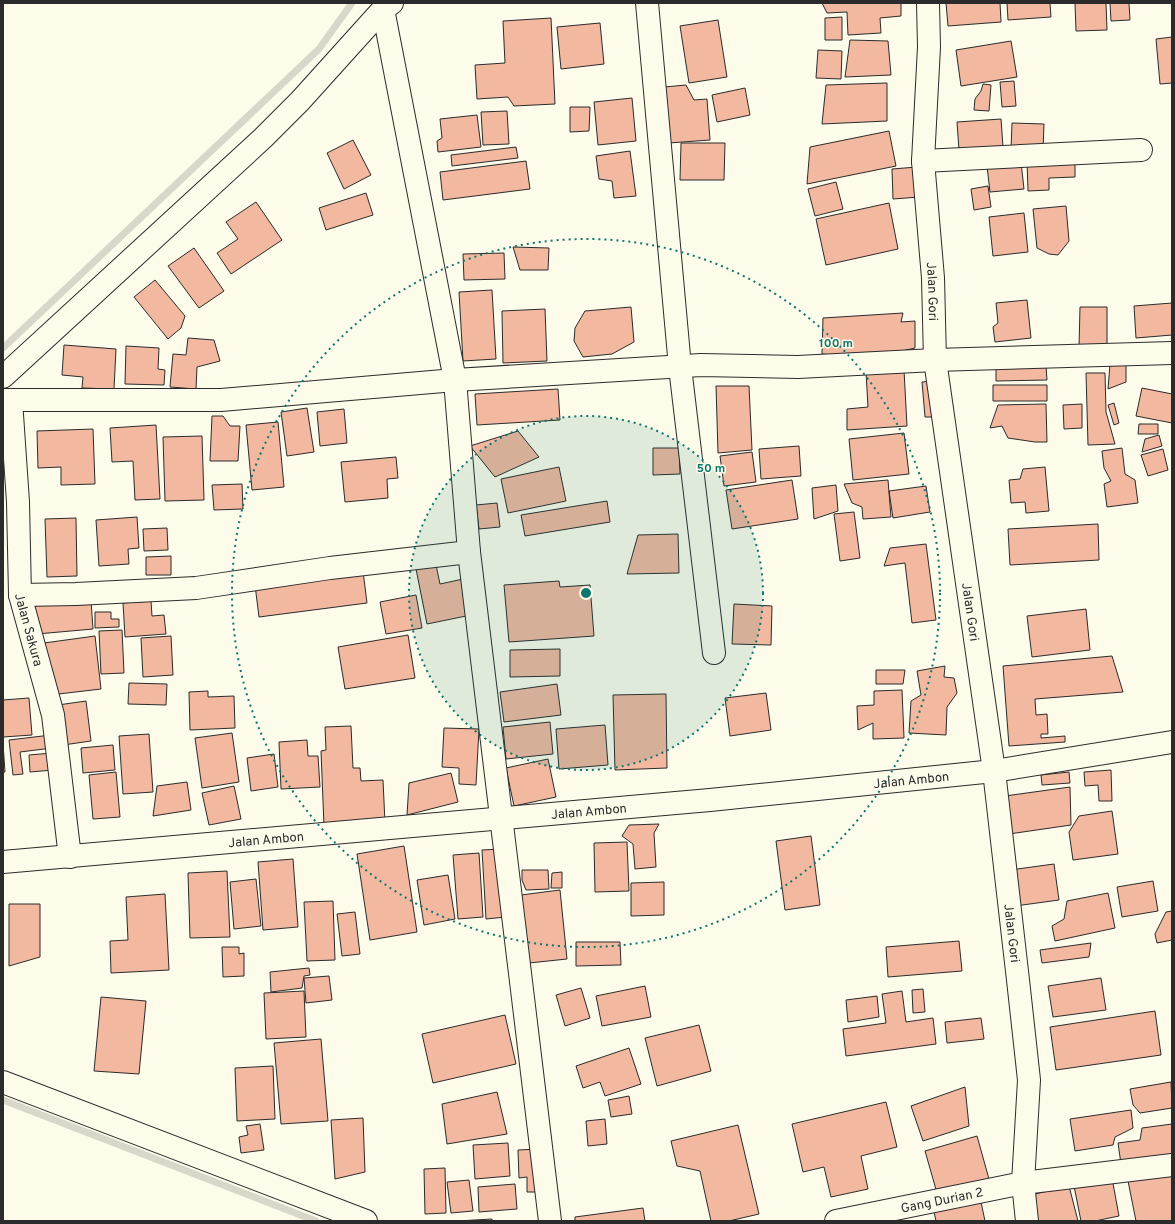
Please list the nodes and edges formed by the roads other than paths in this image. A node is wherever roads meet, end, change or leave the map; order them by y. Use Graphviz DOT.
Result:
graph roads {
  1 [pos="647,3"];
  2 [pos="928,3"];
  3 [pos="387,6"];
  4 [pos="1141,150"];
  5 [pos="923,161"];
  6 [pos="1172,352"];
  7 [pos="935,360"];
  8 [pos="680,367"];
  9 [pos="3,376"];
  10 [pos="455,380"];
  11 [pos="7,400"];
  12 [pos="469,552"];
  13 [pos="20,595"];
  14 [pos="714,653"];
  15 [pos="1172,742"];
  16 [pos="994,771"];
  17 [pos="501,817"];
  18 [pos="70,857"];
  19 [pos="3,862"];
  20 [pos="3,1082"];
  21 [pos="1172,1165"];
  22 [pos="1024,1183"];
  23 [pos="366,1221"];
  24 [pos="550,1221"];
  25 [pos="836,1221"];
  26 [pos="1026,1221"];
  1 -- 8 [label="street"];
  2 -- 5 [label="street, Jalan Gori"];
  3 -- 9 [label="street"];
  3 -- 10 [label="street"];
  4 -- 5 [label="street"];
  5 -- 7 [label="street, Jalan Gori"];
  6 -- 7 [label="street"];
  7 -- 8 [label="street"];
  7 -- 16 [label="street, Jalan Gori"];
  8 -- 10 [label="street"];
  8 -- 14 [label="street"];
  10 -- 11 [label="street"];
  10 -- 12 [label="street"];
  11 -- 13 [label="street, Jalan Sakura"];
  12 -- 13 [label="street"];
  12 -- 17 [label="street"];
  13 -- 18 [label="street, Jalan Sakura"];
  15 -- 16 [label="street, Jalan Ambon"];
  16 -- 17 [label="street, Jalan Ambon"];
  16 -- 22 [label="street, Jalan Gori"];
  17 -- 18 [label="street, Jalan Ambon"];
  17 -- 24 [label="street"];
  18 -- 19 [label="street, Jalan Ambon"];
  20 -- 23 [label="street"];
  21 -- 22 [label="street, Gang Durian 2"];
  22 -- 25 [label="street, Gang Durian 2"];
  22 -- 26 [label="street, Jalan Gori"];
}
